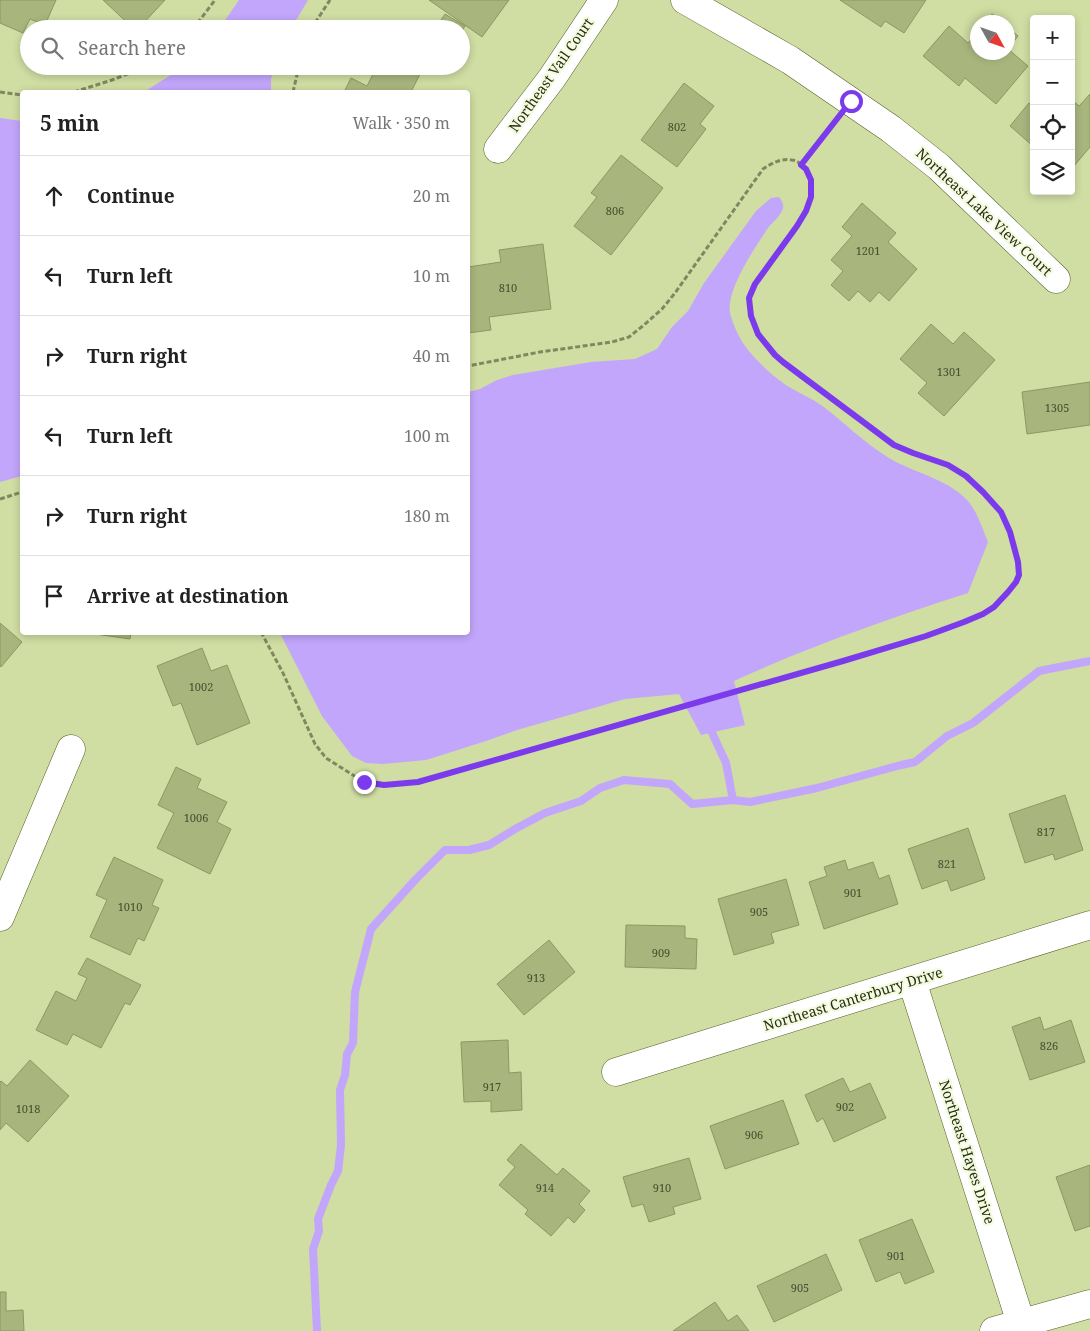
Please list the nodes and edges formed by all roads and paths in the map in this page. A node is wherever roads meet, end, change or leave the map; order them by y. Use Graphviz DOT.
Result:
graph roads {
  1 [pos="215,0"];
  2 [pos="330,0"];
  3 [pos="604,0"];
  4 [pos="685,0"];
  5 [pos="201,20"];
  6 [pos="317,20"];
  7 [pos="125,75"];
  8 [pos="296,75"];
  9 [pos="80,90"];
  10 [pos="293,90"];
  11 [pos="0,92"];
  12 [pos="20,94"];
  13 [pos="851,101"];
  14 [pos="498,150"];
  15 [pos="801,165"];
  16 [pos="1056,279"];
  17 [pos="470,366"];
  18 [pos="20,493"];
  19 [pos="0,499"];
  20 [pos="263,635"];
  21 [pos="71,749"];
  22 [pos="0,917"];
  23 [pos="1090,925"];
  24 [pos="912,980"];
  25 [pos="616,1072"];
  26 [pos="1090,1304"];
  27 [pos="1022,1323"];
  28 [pos="994,1331"];
  1 -- 5 [label="path"];
  2 -- 6 [label="path"];
  3 -- 14 [label="street, Northeast Vail Court"];
  4 -- 13 [label="street, Northeast Lake View Court"];
  7 -- 9 [label="path"];
  8 -- 10 [label="path"];
  11 -- 12 [label="path"];
  13 -- 15 [label="path"];
  13 -- 16 [label="street, Northeast Lake View Court"];
  15 -- 17 [label="path"];
  15 -- 20 [label="path"];
  18 -- 19 [label="path"];
  21 -- 22 [label="street"];
  23 -- 24 [label="street, Northeast Canterbury Drive"];
  24 -- 25 [label="street, Northeast Canterbury Drive"];
  24 -- 27 [label="street, Northeast Hayes Drive"];
  26 -- 27 [label="street"];
  27 -- 28 [label="street"];
}
